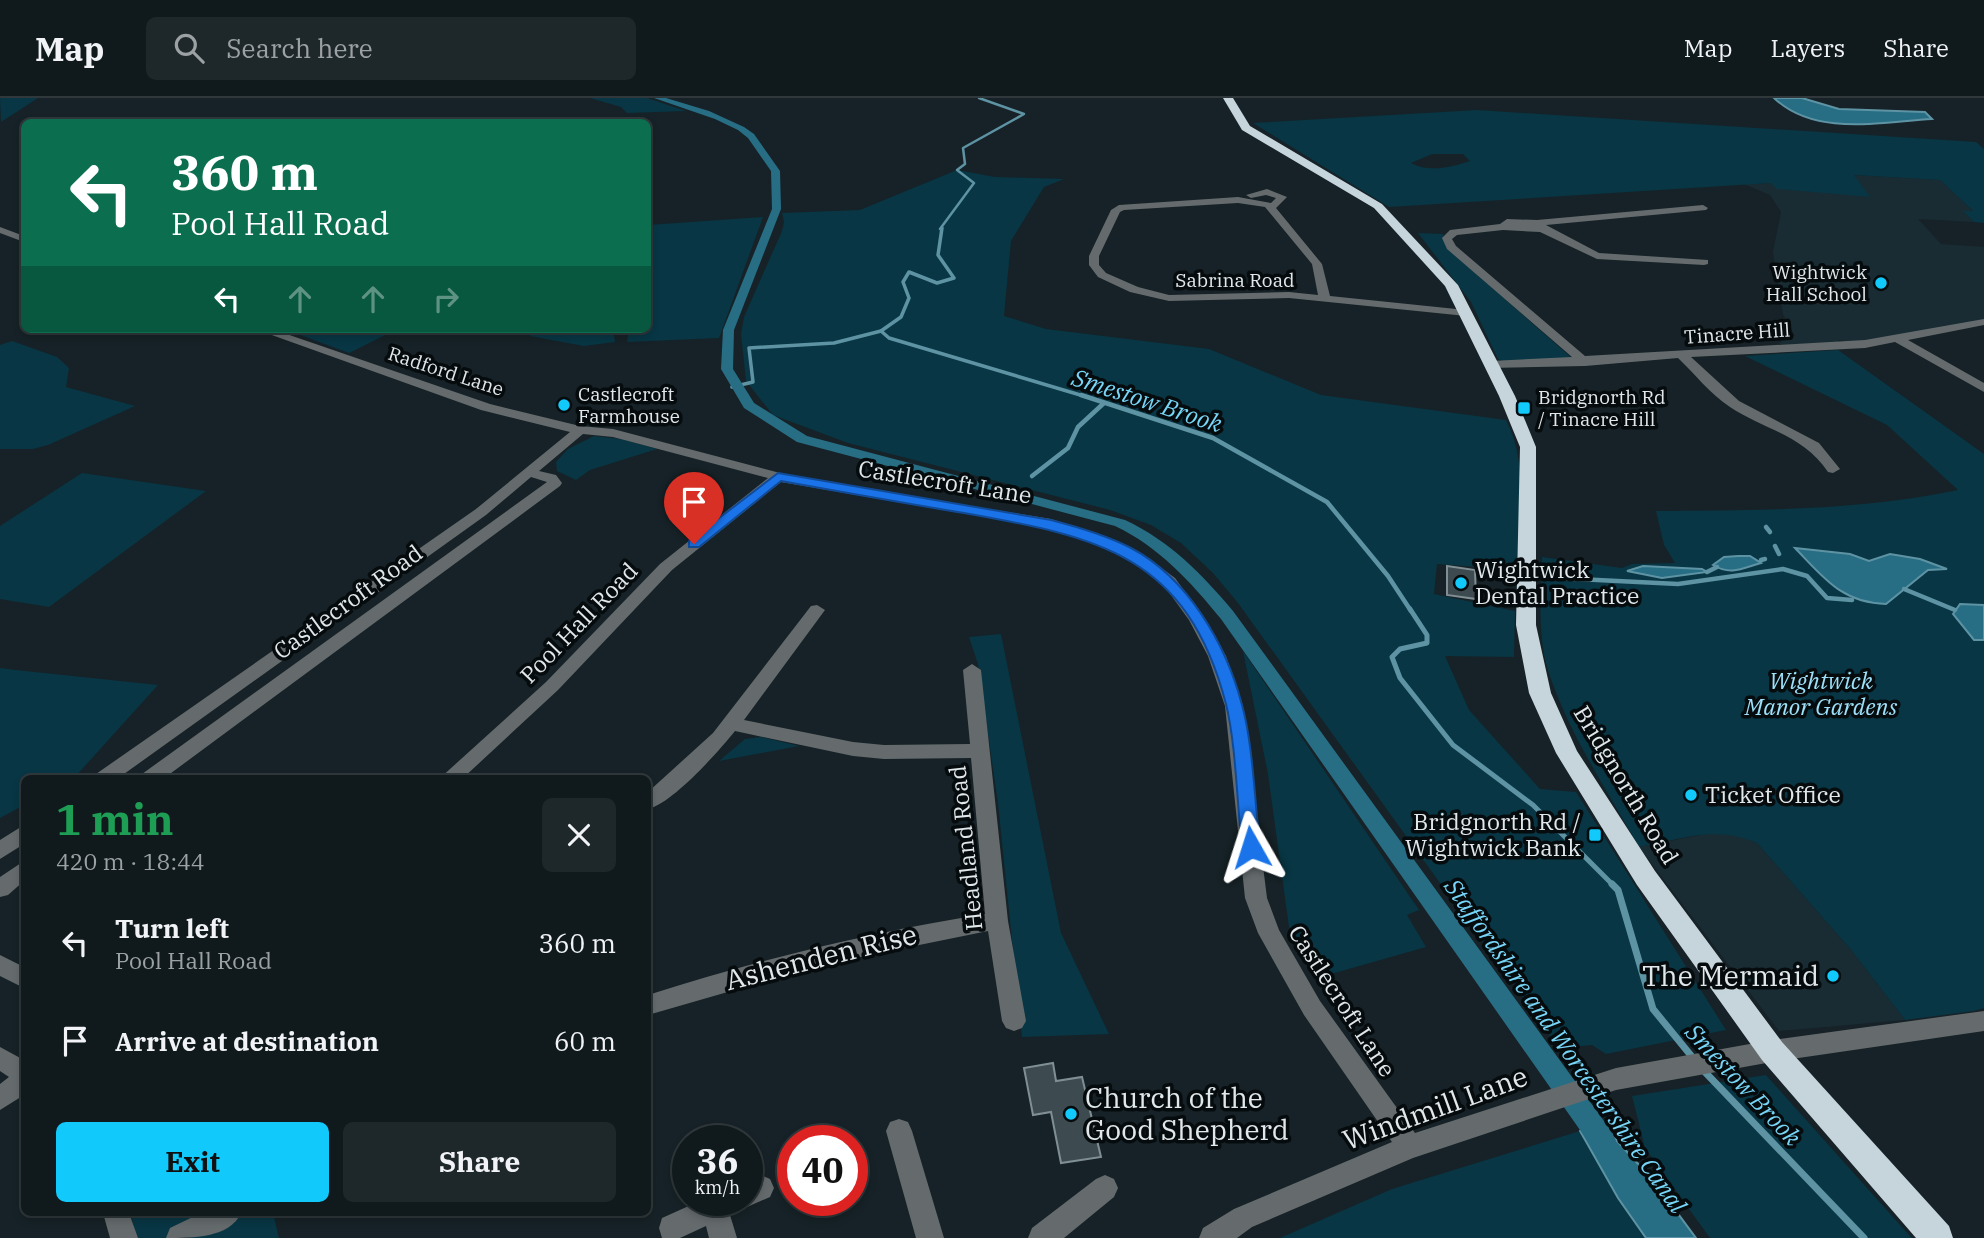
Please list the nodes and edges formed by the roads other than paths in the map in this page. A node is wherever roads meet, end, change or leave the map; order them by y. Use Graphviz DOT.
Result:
graph roads {
  1 [pos="1228,98"];
  2 [pos="1703,208"];
  3 [pos="1539,226"];
  4 [pos="0,230"];
  5 [pos="21,238"];
  6 [pos="1704,262"];
  7 [pos="1325,299"];
  8 [pos="1466,313"];
  9 [pos="1984,322"];
  10 [pos="273,333"];
  11 [pos="1897,338"];
  12 [pos="1682,355"];
  13 [pos="1585,362"];
  14 [pos="1491,365"];
  15 [pos="1984,388"];
  16 [pos="580,430"];
  17 [pos="1847,459"];
  18 [pos="531,473"];
  19 [pos="778,477"];
  20 [pos="817,610"];
  21 [pos="972,670"];
  22 [pos="733,724"];
  23 [pos="981,751"];
  24 [pos="109,775"];
  25 [pos="154,775"];
  26 [pos="453,775"];
  27 [pos="651,800"];
  28 [pos="21,836"];
  29 [pos="0,851"];
  30 [pos="21,872"];
  31 [pos="0,889"];
  32 [pos="997,921"];
  33 [pos="0,965"];
  34 [pos="21,976"];
  35 [pos="651,1004"];
  36 [pos="1014,1021"];
  37 [pos="1984,1021"];
  38 [pos="1772,1051"];
  39 [pos="0,1058"];
  40 [pos="21,1071"];
  41 [pos="21,1083"];
  42 [pos="0,1098"];
  43 [pos="899,1131"];
  44 [pos="1410,1147"];
  45 [pos="1105,1188"];
  46 [pos="117,1216"];
  47 [pos="222,1216"];
  48 [pos="699,1216"];
  49 [pos="724,1216"];
  50 [pos="672,1228"];
  51 [pos="124,1238"];
  52 [pos="180,1238"];
  53 [pos="723,1238"];
  54 [pos="930,1238"];
  55 [pos="1042,1238"];
  56 [pos="1213,1238"];
  57 [pos="1937,1238"];
  1 -- 8 [label="highway, Bridgnorth Road"];
  2 -- 3 [label="street"];
  3 -- 6 [label="street"];
  3 -- 13 [label="street"];
  4 -- 5 [label="street"];
  7 -- 7 [label="street, Sabrina Road"];
  7 -- 8 [label="street, Sabrina Road"];
  8 -- 14 [label="highway, Bridgnorth Road"];
  9 -- 11 [label="street, Tinacre Hill"];
  10 -- 16 [label="street, Radford Lane"];
  11 -- 12 [label="street, Tinacre Hill"];
  11 -- 15 [label="street"];
  12 -- 13 [label="street, Tinacre Hill"];
  12 -- 17 [label="street"];
  13 -- 14 [label="street, Tinacre Hill"];
  14 -- 38 [label="highway, Bridgnorth Road"];
  16 -- 18 [label="street, Castlecroft Road"];
  16 -- 19 [label="street, Castlecroft Lane"];
  18 -- 24 [label="street, Castlecroft Road"];
  18 -- 25 [label="street, Castlecroft Road"];
  19 -- 26 [label="street, Pool Hall Road"];
  19 -- 44 [label="street, Castlecroft Lane"];
  20 -- 22 [label="street"];
  21 -- 23 [label="street, Headland Road"];
  22 -- 23 [label="street"];
  22 -- 27 [label="street"];
  23 -- 32 [label="street, Headland Road"];
  28 -- 29 [label="street"];
  30 -- 31 [label="street"];
  32 -- 35 [label="street, Ashenden Rise"];
  32 -- 36 [label="street, Headland Road"];
  33 -- 34 [label="street"];
  37 -- 38 [label="street, Windmill Lane"];
  38 -- 44 [label="street, Windmill Lane"];
  38 -- 57 [label="highway, Bridgnorth Road"];
  39 -- 40 [label="street"];
  41 -- 42 [label="street"];
  43 -- 54 [label="street"];
  44 -- 56 [label="street, Windmill Lane"];
  45 -- 55 [label="street"];
  46 -- 51 [label="street"];
  47 -- 52 [label="street"];
  48 -- 50 [label="street"];
  49 -- 53 [label="street"];
}
